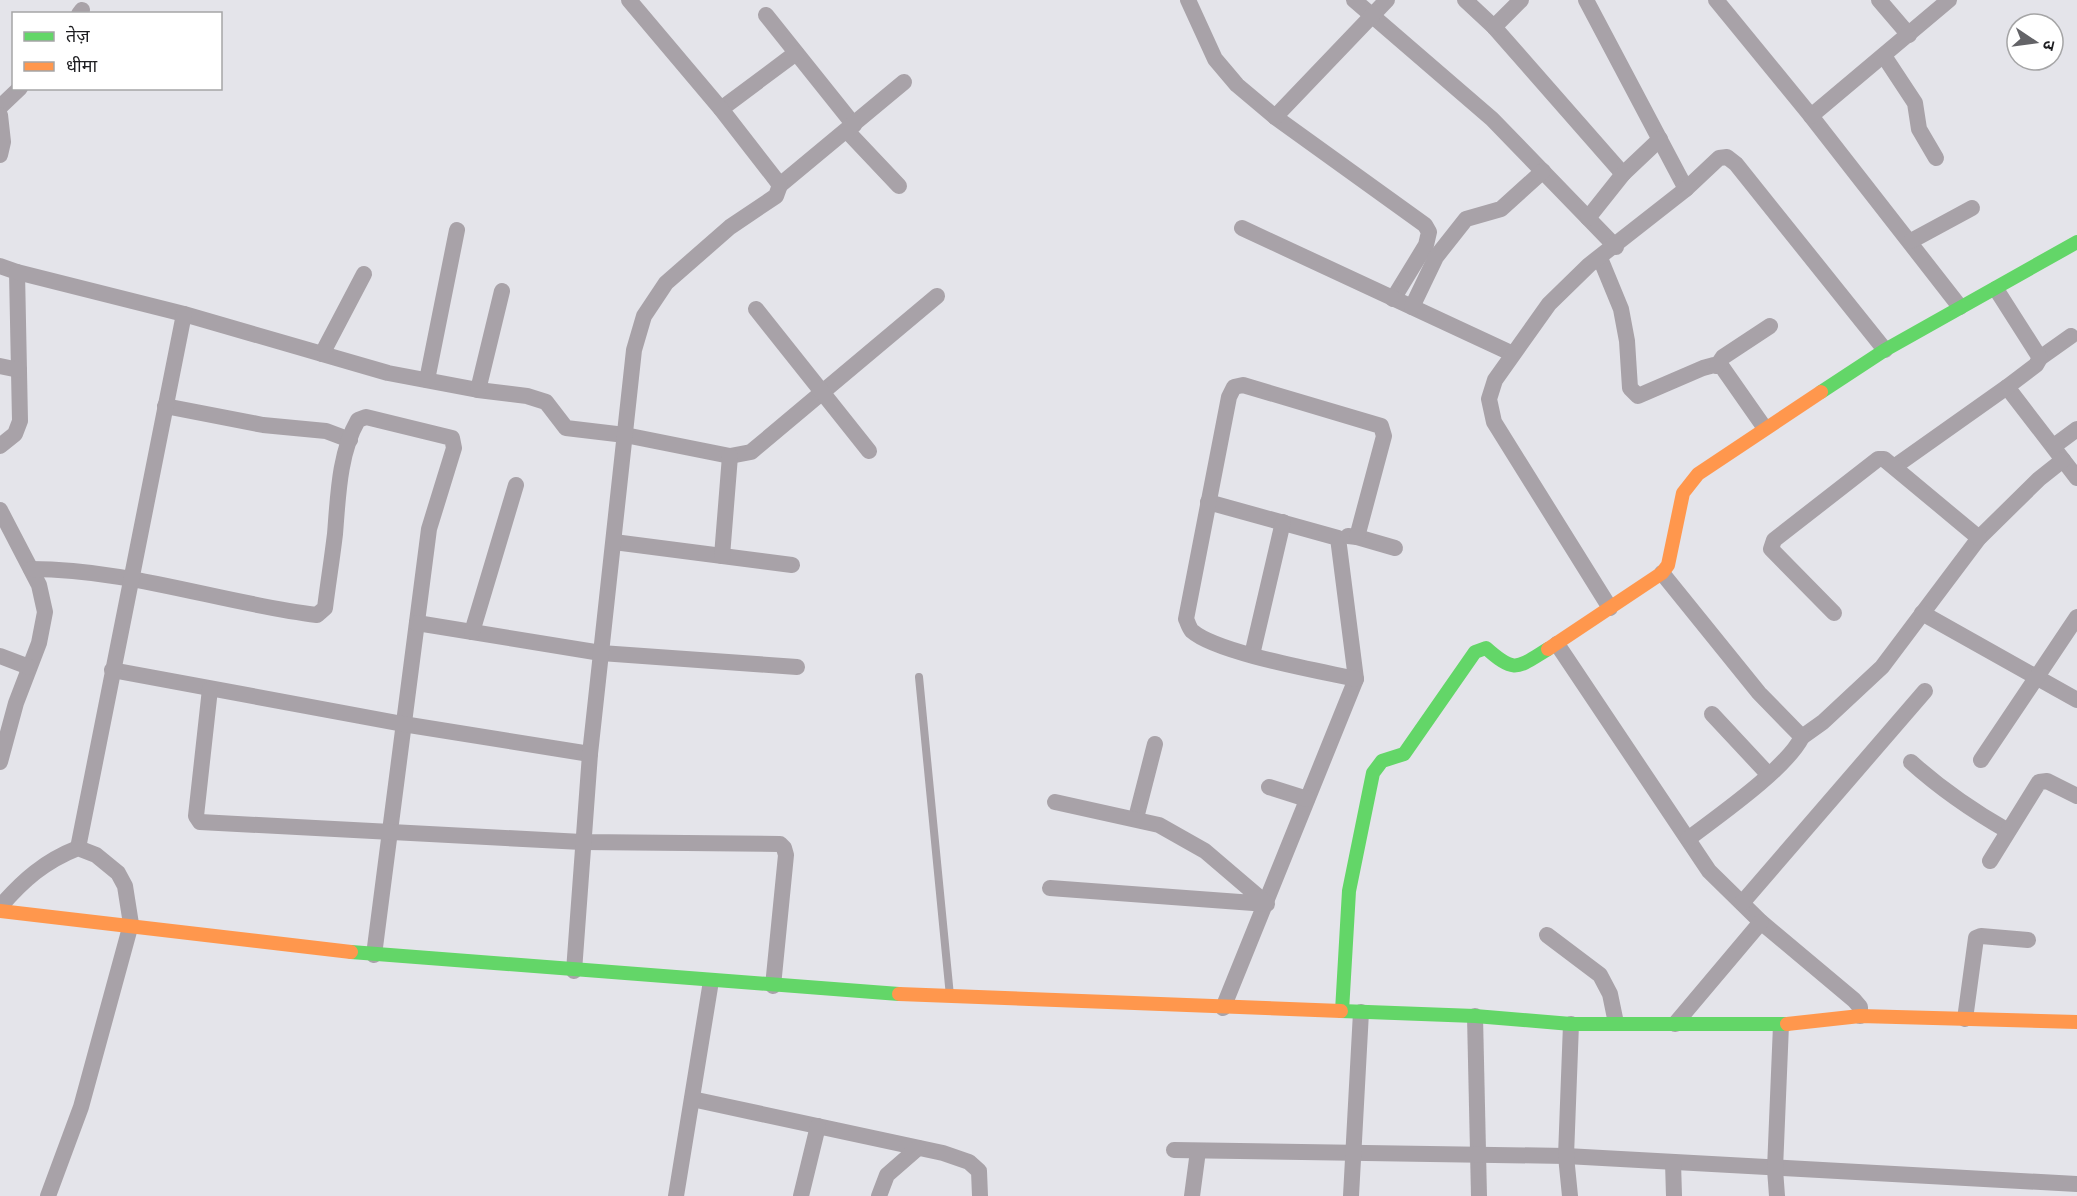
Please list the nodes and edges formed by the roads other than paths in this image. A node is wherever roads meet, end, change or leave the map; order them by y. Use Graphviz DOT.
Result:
graph roads {
  1 [pos="629,0"];
  2 [pos="1188,0"];
  3 [pos="1354,0"];
  4 [pos="1387,0"];
  5 [pos="1466,0"];
  6 [pos="1521,0"];
  7 [pos="1586,0"];
  8 [pos="1716,0"];
  9 [pos="1879,0"];
  10 [pos="1949,0"];
  11 [pos="766,15"];
  12 [pos="1374,15"];
  13 [pos="1494,27"];
  14 [pos="1909,35"];
  15 [pos="796,53"];
  16 [pos="1884,56"];
  17 [pos="904,82"];
  18 [pos="18,90"];
  19 [pos="0,107"];
  20 [pos="721,109"];
  21 [pos="0,115"];
  22 [pos="1811,116"];
  23 [pos="1275,117"];
  24 [pos="851,128"];
  25 [pos="1660,139"];
  26 [pos="0,155"];
  27 [pos="1936,158"];
  28 [pos="1543,171"];
  29 [pos="1623,174"];
  30 [pos="780,185"];
  31 [pos="899,186"];
  32 [pos="1686,189"];
  33 [pos="1972,208"];
  34 [pos="1588,218"];
  35 [pos="1242,228"];
  36 [pos="457,230"];
  37 [pos="1911,241"];
  38 [pos="2077,242"];
  39 [pos="1616,247"];
  40 [pos="1600,258"];
  41 [pos="0,266"];
  42 [pos="17,272"];
  43 [pos="364,274"];
  44 [pos="1996,289"];
  45 [pos="502,291"];
  46 [pos="937,296"];
  47 [pos="1394,299"];
  48 [pos="1412,307"];
  49 [pos="1960,307"];
  50 [pos="756,309"];
  51 [pos="184,314"];
  52 [pos="1770,326"];
  53 [pos="2072,336"];
  54 [pos="1884,350"];
  55 [pos="322,354"];
  56 [pos="1513,354"];
  57 [pos="2040,358"];
  58 [pos="0,366"];
  59 [pos="1717,366"];
  60 [pos="18,370"];
  61 [pos="427,380"];
  62 [pos="2007,387"];
  63 [pos="478,390"];
  64 [pos="821,391"];
  65 [pos="165,405"];
  66 [pos="1764,428"];
  67 [pos="2077,429"];
  68 [pos="625,435"];
  69 [pos="350,440"];
  70 [pos="0,446"];
  71 [pos="870,451"];
  72 [pos="2059,453"];
  73 [pos="730,456"];
  74 [pos="1893,467"];
  75 [pos="2077,478"];
  76 [pos="516,485"];
  77 [pos="1208,501"];
  78 [pos="0,510"];
  79 [pos="1283,522"];
  80 [pos="1338,537"];
  81 [pos="1357,537"];
  82 [pos="1979,538"];
  83 [pos="614,542"];
  84 [pos="1395,548"];
  85 [pos="722,556"];
  86 [pos="792,565"];
  87 [pos="31,569"];
  88 [pos="1662,573"];
  89 [pos="131,578"];
  90 [pos="1610,608"];
  91 [pos="1834,613"];
  92 [pos="1922,614"];
  93 [pos="2077,617"];
  94 [pos="417,623"];
  95 [pos="472,632"];
  96 [pos="1557,644"];
  97 [pos="601,653"];
  98 [pos="0,656"];
  99 [pos="1252,656"];
  100 [pos="797,667"];
  101 [pos="29,668"];
  102 [pos="112,670"];
  103 [pos="919,677"];
  104 [pos="2036,677"];
  105 [pos="1356,679"];
  106 [pos="210,689"];
  107 [pos="1926,691"];
  108 [pos="2077,700"];
  109 [pos="1712,714"];
  110 [pos="403,724"];
  111 [pos="1802,737"];
  112 [pos="1155,744"];
  113 [pos="590,754"];
  114 [pos="1981,759"];
  115 [pos="0,762"];
  116 [pos="1911,762"];
  117 [pos="1768,774"];
  118 [pos="1269,787"];
  119 [pos="2077,796"];
  120 [pos="1307,799"];
  121 [pos="1055,802"];
  122 [pos="1137,818"];
  123 [pos="2008,831"];
  124 [pos="388,832"];
  125 [pos="1688,839"];
  126 [pos="582,842"];
  127 [pos="78,848"];
  128 [pos="1990,861"];
  129 [pos="1050,888"];
  130 [pos="1267,903"];
  131 [pos="1742,903"];
  132 [pos="0,909"];
  133 [pos="1761,922"];
  134 [pos="131,924"];
  135 [pos="1547,935"];
  136 [pos="2028,940"];
  137 [pos="374,955"];
  138 [pos="573,971"];
  139 [pos="711,981"];
  140 [pos="773,986"];
  141 [pos="950,998"];
  142 [pos="1223,1008"];
  143 [pos="1341,1011"];
  144 [pos="1361,1012"];
  145 [pos="1475,1016"];
  146 [pos="1860,1016"];
  147 [pos="1965,1019"];
  148 [pos="2077,1022"];
  149 [pos="1616,1023"];
  150 [pos="1570,1024"];
  151 [pos="1675,1024"];
  152 [pos="1781,1025"];
  153 [pos="692,1099"];
  154 [pos="818,1126"];
  155 [pos="918,1148"];
  156 [pos="1174,1150"];
  157 [pos="1198,1151"];
  158 [pos="1355,1153"];
  159 [pos="1478,1153"];
  160 [pos="1566,1156"];
  161 [pos="1673,1162"];
  162 [pos="1775,1169"];
  163 [pos="2077,1184"];
  164 [pos="48,1196"];
  165 [pos="676,1196"];
  166 [pos="801,1196"];
  167 [pos="879,1196"];
  168 [pos="980,1196"];
  169 [pos="1192,1196"];
  170 [pos="1351,1196"];
  171 [pos="1479,1196"];
  172 [pos="1570,1196"];
  173 [pos="1674,1196"];
  174 [pos="1777,1196"];
  1 -- 20 [label="street"];
  2 -- 23 [label="street"];
  3 -- 12 [label="street"];
  4 -- 12 [label="street"];
  5 -- 13 [label="street"];
  6 -- 13 [label="street"];
  7 -- 25 [label="street"];
  8 -- 22 [label="street"];
  9 -- 14 [label="street"];
  10 -- 14 [label="street"];
  11 -- 15 [label="street"];
  12 -- 23 [label="street"];
  12 -- 28 [label="street"];
  13 -- 29 [label="street"];
  14 -- 16 [label="street"];
  15 -- 20 [label="street"];
  15 -- 24 [label="street"];
  16 -- 22 [label="street"];
  16 -- 27 [label="street"];
  17 -- 24 [label="street"];
  18 -- 19 [label="street"];
  20 -- 30 [label="street"];
  21 -- 26 [label="street"];
  22 -- 37 [label="street"];
  23 -- 47 [label="street"];
  24 -- 30 [label="street"];
  24 -- 31 [label="street"];
  25 -- 29 [label="street"];
  25 -- 32 [label="street"];
  28 -- 34 [label="street"];
  28 -- 48 [label="street"];
  29 -- 34 [label="street"];
  30 -- 68 [label="street"];
  32 -- 39 [label="street"];
  32 -- 54 [label="street"];
  33 -- 37 [label="street"];
  34 -- 39 [label="street"];
  35 -- 47 [label="street"];
  36 -- 61 [label="street"];
  37 -- 49 [label="street"];
  38 -- 44 [label="main road"];
  39 -- 40 [label="street"];
  40 -- 56 [label="street"];
  40 -- 59 [label="street"];
  41 -- 42 [label="street"];
  42 -- 51 [label="street"];
  42 -- 60 [label="street"];
  43 -- 55 [label="street"];
  44 -- 49 [label="main road"];
  44 -- 57 [label="street"];
  45 -- 63 [label="street"];
  46 -- 64 [label="street"];
  47 -- 48 [label="street"];
  48 -- 56 [label="street"];
  49 -- 54 [label="main road"];
  50 -- 64 [label="street"];
  51 -- 55 [label="street"];
  51 -- 65 [label="street"];
  52 -- 59 [label="street"];
  53 -- 57 [label="street"];
  54 -- 66 [label="main road"];
  55 -- 61 [label="street"];
  56 -- 90 [label="street"];
  57 -- 62 [label="street"];
  58 -- 60 [label="street"];
  59 -- 66 [label="street"];
  60 -- 70 [label="street"];
  61 -- 63 [label="street"];
  62 -- 72 [label="street"];
  62 -- 74 [label="street"];
  63 -- 68 [label="street"];
  64 -- 71 [label="street"];
  64 -- 73 [label="street"];
  65 -- 69 [label="street"];
  65 -- 89 [label="street"];
  66 -- 88 [label="main road"];
  67 -- 72 [label="street"];
  68 -- 73 [label="street"];
  68 -- 83 [label="street"];
  69 -- 89 [label="street"];
  69 -- 94 [label="street"];
  72 -- 75 [label="street"];
  72 -- 82 [label="street"];
  73 -- 85 [label="street"];
  74 -- 82 [label="street"];
  74 -- 91 [label="street"];
  76 -- 95 [label="street"];
  77 -- 79 [label="street"];
  77 -- 81 [label="street"];
  77 -- 99 [label="street"];
  78 -- 87 [label="street"];
  79 -- 80 [label="street"];
  79 -- 99 [label="street"];
  80 -- 81 [label="street"];
  80 -- 105 [label="street"];
  81 -- 84 [label="street"];
  82 -- 92 [label="street"];
  83 -- 85 [label="street"];
  83 -- 97 [label="street"];
  85 -- 86 [label="street"];
  87 -- 89 [label="street"];
  87 -- 101 [label="street"];
  88 -- 90 [label="main road"];
  88 -- 111 [label="street"];
  89 -- 102 [label="street"];
  90 -- 96 [label="main road"];
  92 -- 104 [label="street"];
  92 -- 111 [label="street"];
  93 -- 104 [label="street"];
  94 -- 95 [label="street"];
  94 -- 110 [label="street"];
  95 -- 97 [label="street"];
  96 -- 125 [label="street"];
  96 -- 143 [label="main road"];
  97 -- 100 [label="street"];
  97 -- 113 [label="street"];
  98 -- 101 [label="street"];
  99 -- 105 [label="street"];
  101 -- 115 [label="street"];
  102 -- 106 [label="street"];
  102 -- 127 [label="street"];
  103 -- 141 [label="lane"];
  104 -- 108 [label="street"];
  104 -- 114 [label="street"];
  105 -- 120 [label="street"];
  106 -- 110 [label="street"];
  106 -- 124 [label="street"];
  107 -- 131 [label="street"];
  109 -- 117 [label="street"];
  110 -- 113 [label="street"];
  110 -- 124 [label="street"];
  111 -- 117 [label="street"];
  112 -- 122 [label="street"];
  113 -- 126 [label="street"];
  116 -- 123 [label="street"];
  117 -- 125 [label="street"];
  118 -- 120 [label="street"];
  119 -- 123 [label="street"];
  120 -- 130 [label="street"];
  121 -- 122 [label="street"];
  122 -- 130 [label="street"];
  123 -- 128 [label="street"];
  124 -- 126 [label="street"];
  124 -- 137 [label="street"];
  125 -- 131 [label="street"];
  126 -- 138 [label="street"];
  126 -- 140 [label="street"];
  127 -- 132 [label="street"];
  127 -- 134 [label="street"];
  129 -- 130 [label="street"];
  130 -- 142 [label="street"];
  131 -- 133 [label="street"];
  132 -- 134 [label="main road"];
  133 -- 146 [label="street"];
  133 -- 151 [label="street"];
  134 -- 137 [label="main road"];
  134 -- 164 [label="street"];
  135 -- 149 [label="street"];
  136 -- 147 [label="street"];
  137 -- 138 [label="main road"];
  138 -- 139 [label="main road"];
  139 -- 140 [label="main road"];
  139 -- 153 [label="street"];
  140 -- 141 [label="main road"];
  141 -- 142 [label="main road"];
  142 -- 143 [label="main road"];
  143 -- 144 [label="main road"];
  144 -- 145 [label="main road"];
  144 -- 158 [label="street"];
  145 -- 150 [label="main road"];
  145 -- 159 [label="street"];
  146 -- 147 [label="main road"];
  146 -- 152 [label="main road"];
  147 -- 148 [label="main road"];
  149 -- 150 [label="main road"];
  149 -- 151 [label="main road"];
  150 -- 160 [label="street"];
  151 -- 152 [label="main road"];
  152 -- 162 [label="street"];
  153 -- 154 [label="street"];
  153 -- 165 [label="street"];
  154 -- 155 [label="street"];
  154 -- 166 [label="street"];
  155 -- 167 [label="street"];
  155 -- 168 [label="street"];
  156 -- 157 [label="street"];
  157 -- 158 [label="street"];
  157 -- 169 [label="street"];
  158 -- 159 [label="street"];
  158 -- 170 [label="street"];
  159 -- 160 [label="street"];
  159 -- 171 [label="street"];
  160 -- 161 [label="street"];
  160 -- 172 [label="street"];
  161 -- 162 [label="street"];
  161 -- 173 [label="street"];
  162 -- 163 [label="street"];
  162 -- 174 [label="street"];
}
